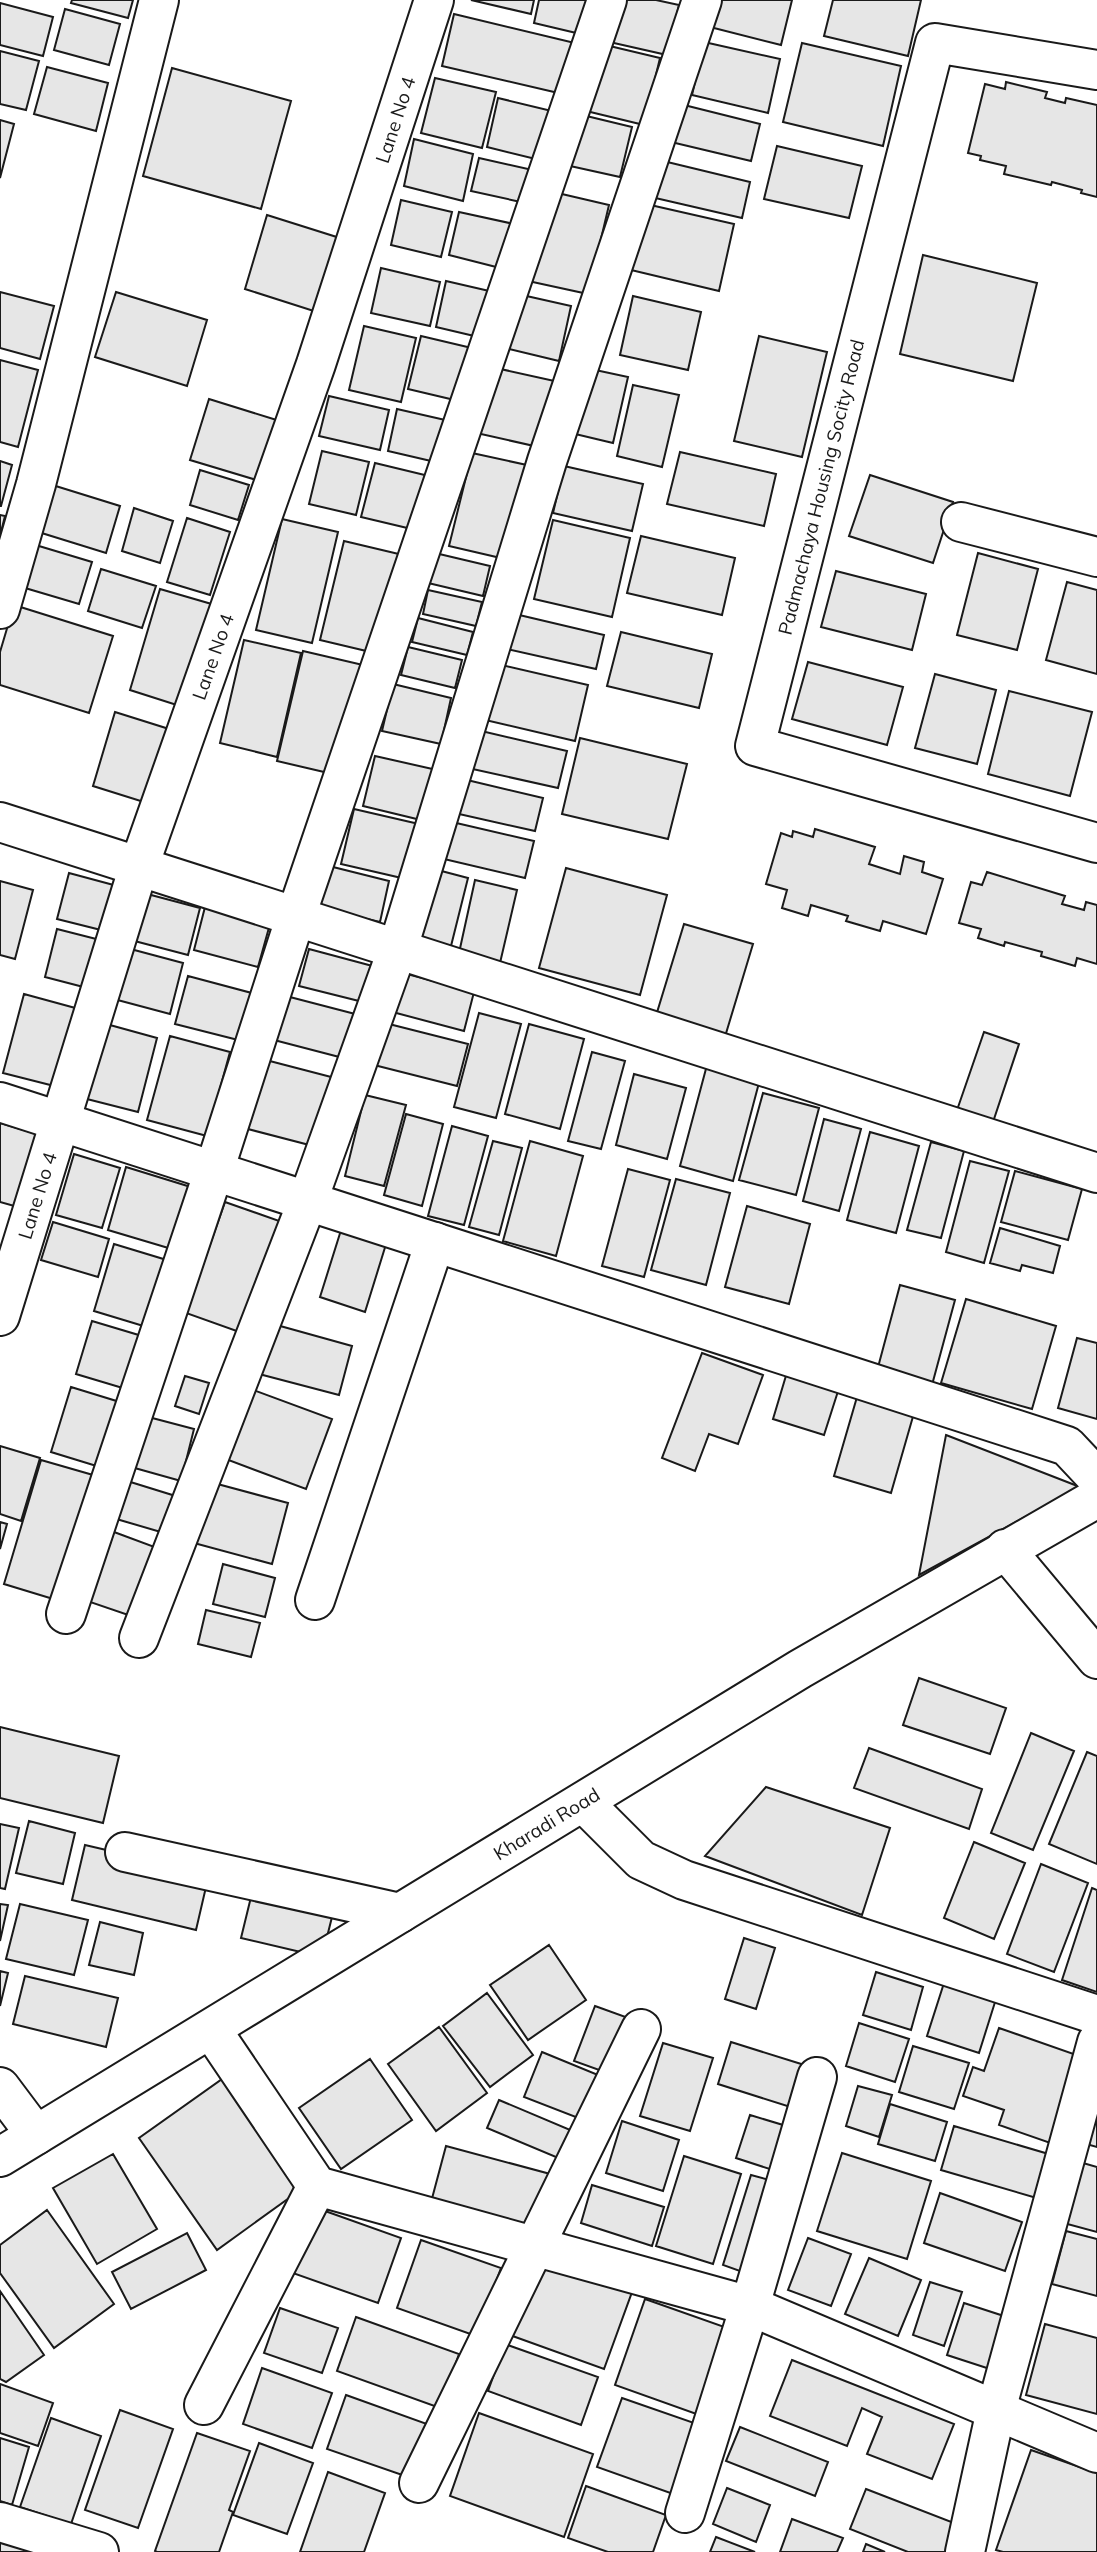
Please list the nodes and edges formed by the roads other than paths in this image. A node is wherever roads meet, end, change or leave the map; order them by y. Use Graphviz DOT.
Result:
graph roads {
  1 [pos="159,0"];
  2 [pos="434,0"];
  3 [pos="607,0"];
  4 [pos="702,0"];
  5 [pos="1097,70"];
  6 [pos="961,522"];
  7 [pos="1097,557"];
  8 [pos="0,609"];
  9 [pos="0,821"];
  10 [pos="1097,843"];
  11 [pos="139,866"];
  12 [pos="296,916"];
  13 [pos="398,948"];
  14 [pos="0,1102"];
  15 [pos="62,1122"];
  16 [pos="214,1171"];
  17 [pos="1097,1173"];
  18 [pos="308,1200"];
  19 [pos="435,1242"];
  20 [pos="0,1316"];
  21 [pos="1097,1478"];
  22 [pos="1097,1498"];
  23 [pos="1005,1549"];
  24 [pos="315,1600"];
  25 [pos="66,1615"];
  26 [pos="139,1637"];
  27 [pos="1097,1660"];
  28 [pos="583,1802"];
  29 [pos="125,1852"];
  30 [pos="400,1913"];
  31 [pos="1097,2015"];
  32 [pos="211,2029"];
  33 [pos="641,2029"];
  34 [pos="1097,2042"];
  35 [pos="817,2077"];
  36 [pos="0,2087"];
  37 [pos="36,2135"];
  38 [pos="0,2157"];
  39 [pos="317,2186"];
  40 [pos="535,2245"];
  41 [pos="750,2306"];
  42 [pos="204,2405"];
  43 [pos="996,2410"];
  44 [pos="1097,2453"];
  45 [pos="419,2483"];
  46 [pos="685,2513"];
  47 [pos="0,2522"];
  48 [pos="99,2552"];
  49 [pos="965,2552"];
  1 -- 8 [label="street"];
  2 -- 11 [label="street, Lane No 4"];
  3 -- 12 [label="street"];
  4 -- 13 [label="street"];
  5 -- 10 [label="street, Padmachaya Housing Socity Road"];
  6 -- 7 [label="street"];
  9 -- 11 [label="street"];
  11 -- 12 [label="street"];
  11 -- 15 [label="street, Lane No 4"];
  12 -- 13 [label="street"];
  12 -- 16 [label="street"];
  13 -- 17 [label="street"];
  13 -- 18 [label="street"];
  14 -- 15 [label="street"];
  15 -- 16 [label="street"];
  15 -- 20 [label="street, Lane No 4"];
  16 -- 18 [label="street"];
  16 -- 25 [label="street"];
  18 -- 19 [label="street"];
  18 -- 26 [label="street"];
  19 -- 21 [label="street"];
  19 -- 24 [label="street"];
  22 -- 23 [label="street, Kharadi Road"];
  23 -- 27 [label="street"];
  23 -- 28 [label="street, Kharadi Road"];
  28 -- 30 [label="street, Kharadi Road"];
  28 -- 31 [label="street"];
  29 -- 30 [label="street"];
  30 -- 32 [label="street, Kharadi Road"];
  32 -- 37 [label="street, Kharadi Road"];
  32 -- 39 [label="street"];
  33 -- 40 [label="street"];
  34 -- 43 [label="street"];
  35 -- 41 [label="street"];
  36 -- 37 [label="street"];
  37 -- 38 [label="street, Kharadi Road"];
  39 -- 40 [label="street"];
  39 -- 42 [label="street"];
  40 -- 41 [label="street"];
  40 -- 45 [label="street"];
  41 -- 43 [label="street"];
  41 -- 46 [label="street"];
  43 -- 44 [label="street"];
  43 -- 49 [label="street"];
  47 -- 48 [label="street"];
}
